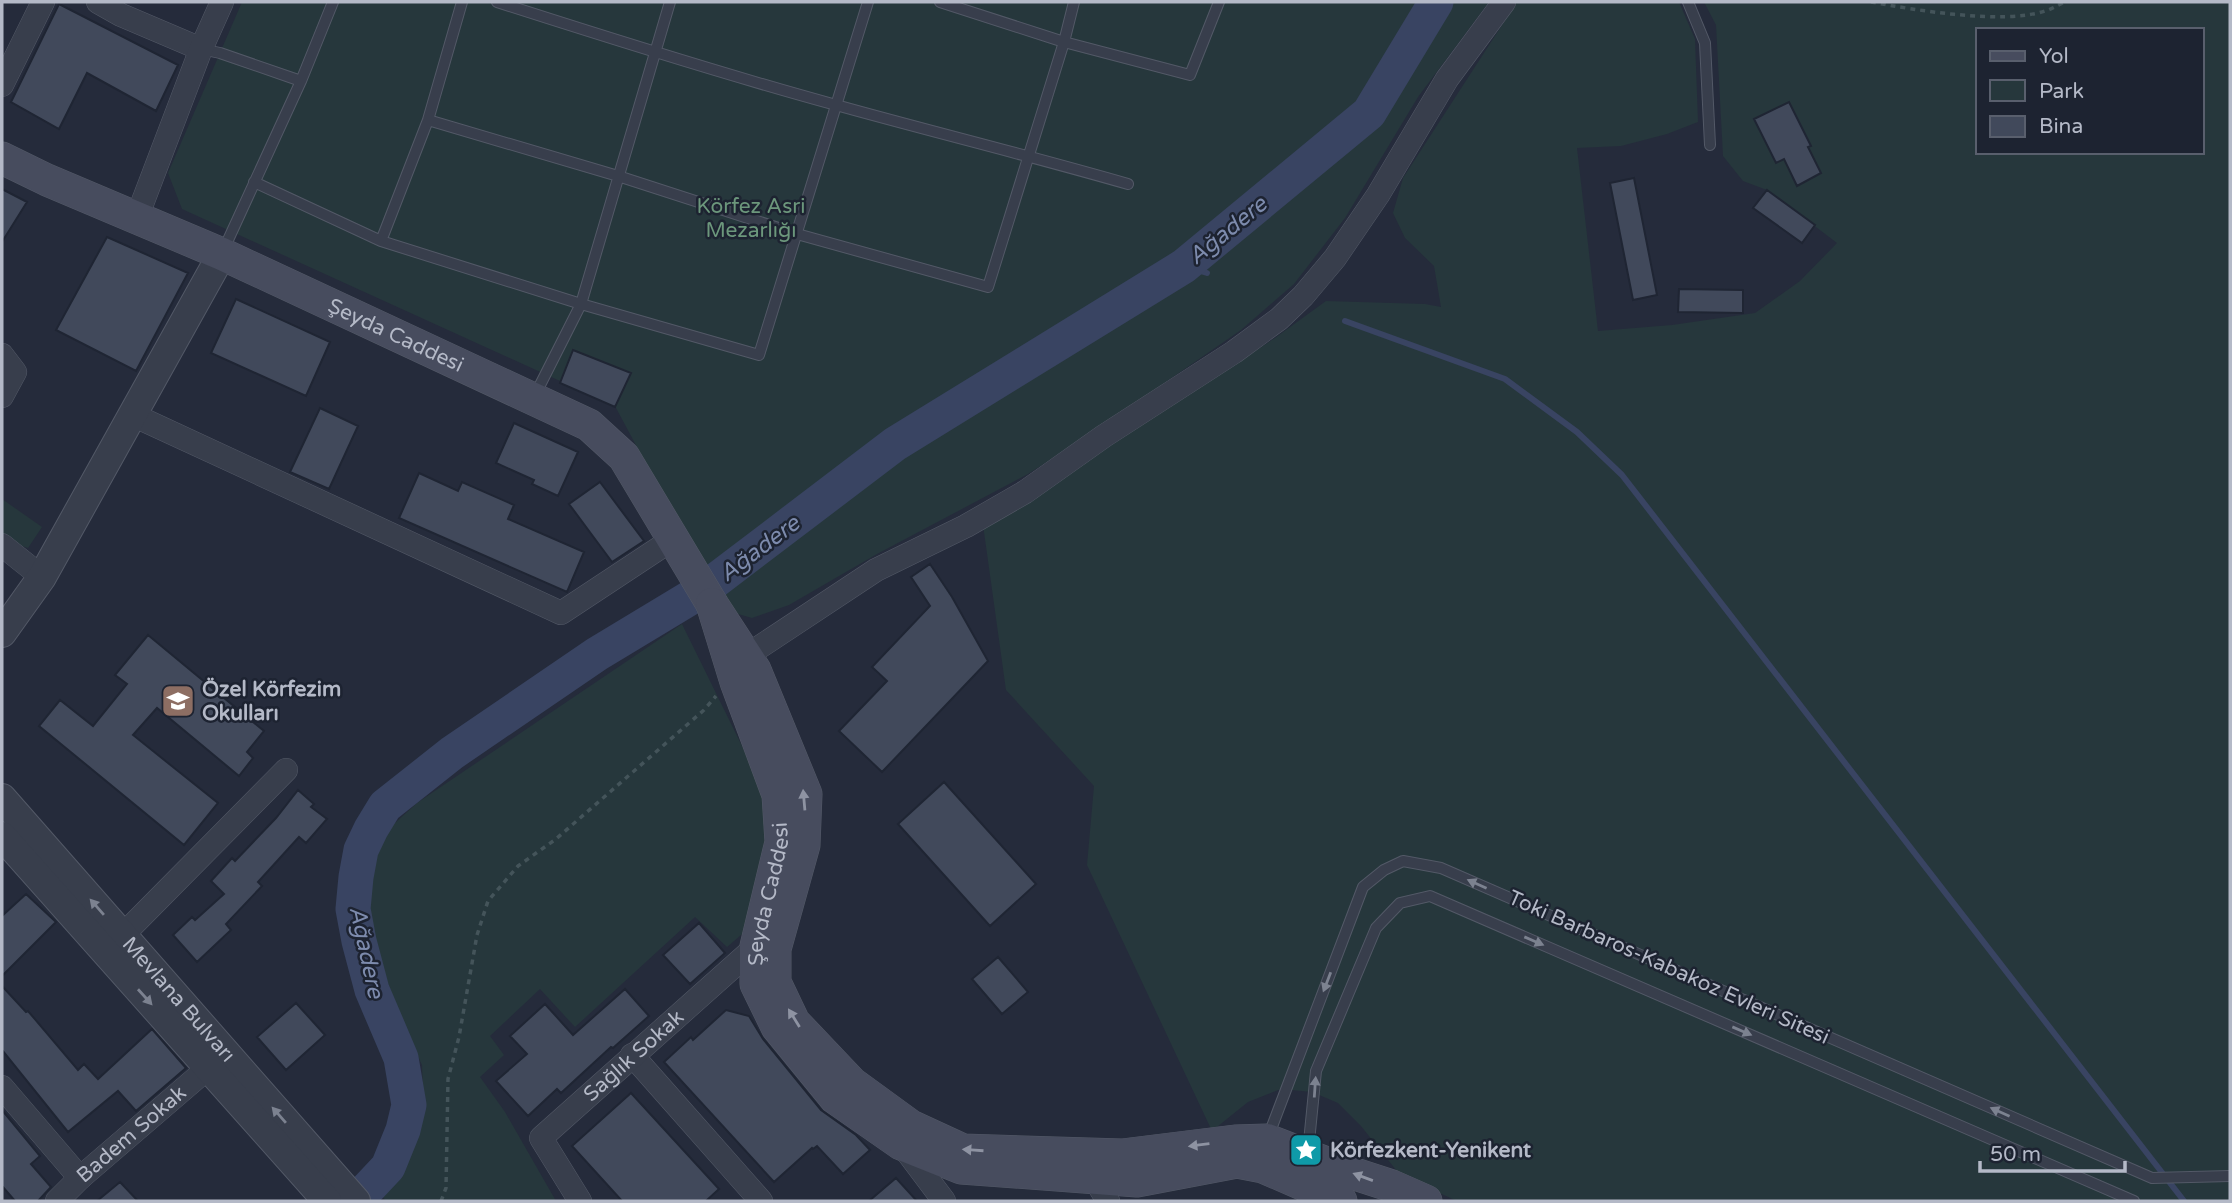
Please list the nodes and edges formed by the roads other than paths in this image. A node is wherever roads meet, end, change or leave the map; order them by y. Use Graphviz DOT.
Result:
graph roads {
  1 [pos="43,2"];
  2 [pos="97,2"];
  3 [pos="222,2"];
  4 [pos="333,2"];
  5 [pos="462,2"];
  6 [pos="497,2"];
  7 [pos="670,2"];
  8 [pos="868,2"];
  9 [pos="940,2"];
  10 [pos="1074,2"];
  11 [pos="1219,2"];
  12 [pos="1504,2"];
  13 [pos="1688,2"];
  14 [pos="124,8"];
  15 [pos="1064,42"];
  16 [pos="201,49"];
  17 [pos="655,53"];
  18 [pos="301,81"];
  19 [pos="2,85"];
  20 [pos="836,105"];
  21 [pos="428,120"];
  22 [pos="1710,145"];
  23 [pos="1029,156"];
  24 [pos="2,158"];
  25 [pos="618,176"];
  26 [pos="254,183"];
  27 [pos="1128,184"];
  28 [pos="137,218"];
  29 [pos="797,234"];
  30 [pos="381,241"];
  31 [pos="222,254"];
  32 [pos="581,304"];
  33 [pos="2,355"];
  34 [pos="2,396"];
  35 [pos="534,398"];
  36 [pos="133,415"];
  37 [pos="673,539"];
  38 [pos="2,545"];
  39 [pos="42,577"];
  40 [pos="2,633"];
  41 [pos="738,668"];
  42 [pos="286,770"];
  43 [pos="2,798"];
  44 [pos="2,836"];
  45 [pos="783,923"];
  46 [pos="114,944"];
  47 [pos="756,946"];
  48 [pos="632,1055"];
  49 [pos="208,1069"];
  50 [pos="2,1087"];
  51 [pos="906,1135"];
  52 [pos="1267,1140"];
  53 [pos="1303,1169"];
  54 [pos="2230,1176"];
  55 [pos="80,1178"];
  56 [pos="1094,1178"];
  57 [pos="320,1183"];
  58 [pos="60,1200"];
  59 [pos="356,1201"];
  60 [pos="580,1201"];
  61 [pos="761,1201"];
  62 [pos="944,1201"];
  63 [pos="1341,1201"];
  64 [pos="1426,1201"];
  65 [pos="2134,1201"];
  1 -- 19 [label="street"];
  2 -- 14 [label="street"];
  3 -- 16 [label="street"];
  4 -- 18 [label="lane"];
  5 -- 21 [label="lane"];
  6 -- 17 [label="lane"];
  7 -- 17 [label="lane"];
  8 -- 20 [label="lane"];
  9 -- 15 [label="lane"];
  10 -- 15 [label="lane"];
  11 -- 15 [label="lane"];
  12 -- 41 [label="street"];
  13 -- 22 [label="lane"];
  14 -- 16 [label="street"];
  15 -- 23 [label="lane"];
  16 -- 18 [label="lane"];
  16 -- 28 [label="street"];
  17 -- 20 [label="lane"];
  17 -- 25 [label="lane"];
  18 -- 26 [label="lane"];
  20 -- 23 [label="lane"];
  20 -- 29 [label="lane"];
  21 -- 25 [label="lane"];
  21 -- 30 [label="lane"];
  23 -- 27 [label="lane"];
  23 -- 29 [label="lane"];
  24 -- 28 [label="main road, Şeyda Caddesi"];
  25 -- 29 [label="lane"];
  25 -- 32 [label="lane"];
  26 -- 30 [label="lane"];
  26 -- 31 [label="lane"];
  28 -- 31 [label="main road, Şeyda Caddesi"];
  29 -- 32 [label="lane"];
  30 -- 32 [label="lane"];
  31 -- 35 [label="main road, Şeyda Caddesi"];
  31 -- 36 [label="street"];
  32 -- 35 [label="lane"];
  33 -- 34 [label="street"];
  35 -- 37 [label="main road, Şeyda Caddesi"];
  36 -- 37 [label="street"];
  36 -- 39 [label="street"];
  37 -- 41 [label="main road, Şeyda Caddesi"];
  38 -- 39 [label="street"];
  39 -- 40 [label="street"];
  45 -- 41 [label="main road, Şeyda Caddesi, one-way"];
  41 -- 47 [label="main road, Şeyda Caddesi"];
  42 -- 46 [label="street"];
  46 -- 43 [label="street, Mevlana Bulvarı, one-way"];
  44 -- 46 [label="street, Mevlana Bulvarı"];
  45 -- 47 [label="street, Sağlık Sokak"];
  51 -- 45 [label="main road, Şeyda Caddesi, one-way"];
  46 -- 49 [label="street, Mevlana Bulvarı, one-way"];
  57 -- 46 [label="street, Mevlana Bulvarı, one-way"];
  47 -- 48 [label="street, Sağlık Sokak"];
  47 -- 51 [label="main road, Şeyda Caddesi"];
  48 -- 60 [label="street, Sağlık Sokak"];
  48 -- 61 [label="street"];
  49 -- 55 [label="street, Badem Sokak"];
  49 -- 57 [label="street, Mevlana Bulvarı"];
  50 -- 55 [label="street"];
  51 -- 56 [label="main road, Şeyda Caddesi"];
  51 -- 62 [label="street"];
  52 -- 53 [label="main road"];
  54 -- 52 [label="lane, Toki Barbaros-Kabakoz Evleri Sitesi, one-way"];
  52 -- 56 [label="main road, Şeyda Caddesi, one-way"];
  53 -- 56 [label="main road, Şeyda Caddesi"];
  53 -- 63 [label="main road"];
  64 -- 53 [label="main road, one-way"];
  53 -- 65 [label="lane, Toki Barbaros-Kabakoz Evleri Sitesi, one-way"];
  55 -- 58 [label="street, Badem Sokak"];
  57 -- 59 [label="street, Mevlana Bulvarı"];
}
